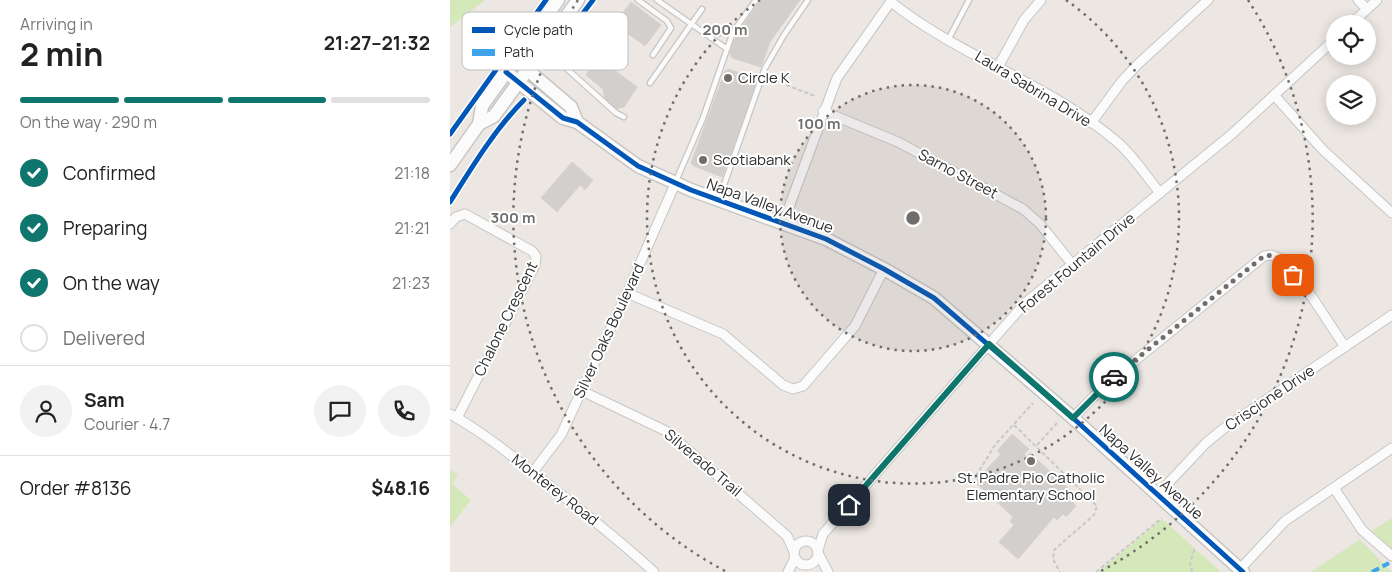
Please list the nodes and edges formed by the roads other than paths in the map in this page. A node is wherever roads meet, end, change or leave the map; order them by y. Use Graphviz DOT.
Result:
graph roads {
  1 [pos="558,0"];
  2 [pos="578,0"];
  3 [pos="638,0"];
  4 [pos="657,0"];
  5 [pos="756,0"];
  6 [pos="808,0"];
  7 [pos="969,0"];
  8 [pos="1041,0"];
  9 [pos="1208,0"];
  10 [pos="1358,0"];
  11 [pos="1377,0"];
  12 [pos="892,1"];
  13 [pos="702,9"];
  14 [pos="1367,9"];
  15 [pos="549,12"];
  16 [pos="569,12"];
  17 [pos="1361,15"];
  18 [pos="692,23"];
  19 [pos="948,40"];
  20 [pos="1326,47"];
  21 [pos="727,49"];
  22 [pos="652,55"];
  23 [pos="998,67"];
  24 [pos="528,70"];
  25 [pos="568,70"];
  26 [pos="506,72"];
  27 [pos="519,82"];
  28 [pos="650,83"];
  29 [pos="1274,95"];
  30 [pos="823,111"];
  31 [pos="624,117"];
  32 [pos="577,122"];
  33 [pos="1091,123"];
  34 [pos="479,124"];
  35 [pos="450,165"];
  36 [pos="675,184"];
  37 [pos="1160,193"];
  38 [pos="718,200"];
  39 [pos="1392,213"];
  40 [pos="783,223"];
  41 [pos="450,224"];
  42 [pos="1072,264"];
  43 [pos="884,269"];
  44 [pos="627,293"];
  45 [pos="1392,315"];
  46 [pos="989,344"];
  47 [pos="1345,347"];
  48 [pos="582,391"];
  49 [pos="453,416"];
  50 [pos="1073,418"];
  51 [pos="1392,448"];
  52 [pos="533,472"];
  53 [pos="1334,488"];
  54 [pos="1158,494"];
  55 [pos="824,534"];
  56 [pos="787,536"];
  57 [pos="806,541"];
  58 [pos="818,552"];
  59 [pos="794,554"];
  60 [pos="1392,556"];
  61 [pos="807,566"];
  62 [pos="1242,570"];
  63 [pos="827,571"];
  64 [pos="654,572"];
  65 [pos="790,572"];
  1 -- 15 [label="street"];
  2 -- 16 [label="street"];
  3 -- 22 [label="lane"];
  4 -- 18 [label="lane"];
  5 -- 21 [label="lane"];
  6 -- 38 [label="lane"];
  7 -- 19 [label="lane"];
  8 -- 23 [label="street"];
  9 -- 33 [label="street"];
  10 -- 14 [label="street"];
  11 -- 14 [label="street"];
  12 -- 19 [label="street, Laura Sabrina Drive"];
  12 -- 30 [label="street"];
  13 -- 18 [label="lane"];
  14 -- 17 [label="street"];
  18 -- 21 [label="lane"];
  18 -- 28 [label="lane"];
  19 -- 23 [label="street, Laura Sabrina Drive"];
  20 -- 29 [label="street, Forest Fountain Drive"];
  21 -- 36 [label="lane"];
  23 -- 33 [label="street, Laura Sabrina Drive"];
  24 -- 27 [label="street"];
  24 -- 32 [label="street, Napa Valley Avenue"];
  25 -- 31 [label="lane"];
  26 -- 27 [label="street, Napa Valley Avenue"];
  26 -- 34 [label="street"];
  27 -- 32 [label="street, Napa Valley Avenue"];
  27 -- 34 [label="street"];
  29 -- 37 [label="street, Forest Fountain Drive"];
  29 -- 39 [label="street"];
  30 -- 40 [label="street"];
  30 -- 42 [label="street, Sarno Street"];
  32 -- 36 [label="street, Napa Valley Avenue"];
  33 -- 37 [label="street, Laura Sabrina Drive"];
  34 -- 35 [label="street"];
  36 -- 38 [label="street, Napa Valley Avenue"];
  36 -- 44 [label="street, Silver Oaks Boulevard"];
  37 -- 42 [label="street, Forest Fountain Drive"];
  38 -- 40 [label="street, Napa Valley Avenue"];
  40 -- 43 [label="street, Napa Valley Avenue"];
  41 -- 49 [label="street, Chalone Crescent"];
  42 -- 46 [label="street, Forest Fountain Drive"];
  43 -- 44 [label="street"];
  43 -- 46 [label="street, Napa Valley Avenue"];
  44 -- 48 [label="street, Silver Oaks Boulevard"];
  45 -- 47 [label="street, Criscione Drive"];
  46 -- 50 [label="street, Napa Valley Avenue"];
  46 -- 55 [label="street, Forest Fountain Drive"];
  47 -- 50 [label="street"];
  47 -- 54 [label="street, Criscione Drive"];
  48 -- 52 [label="street, Silver Oaks Boulevard"];
  48 -- 56 [label="street, Silverado Trail"];
  49 -- 52 [label="street, Monterey Road"];
  50 -- 54 [label="street, Napa Valley Avenue"];
  51 -- 53 [label="street"];
  52 -- 64 [label="street, Monterey Road"];
  53 -- 60 [label="street"];
  53 -- 62 [label="street"];
  54 -- 62 [label="street, Napa Valley Avenue"];
  55 -- 57 [label="street, Forest Fountain Drive"];
  55 -- 58 [label="street, Forest Fountain Drive"];
  56 -- 57 [label="street, Silverado Trail"];
  56 -- 59 [label="street, Silverado Trail"];
  57 -- 58 [label="street"];
  57 -- 59 [label="street"];
  58 -- 61 [label="street"];
  58 -- 63 [label="street"];
  59 -- 61 [label="street"];
  59 -- 65 [label="street"];
  61 -- 63 [label="street"];
  61 -- 65 [label="street"];
}
